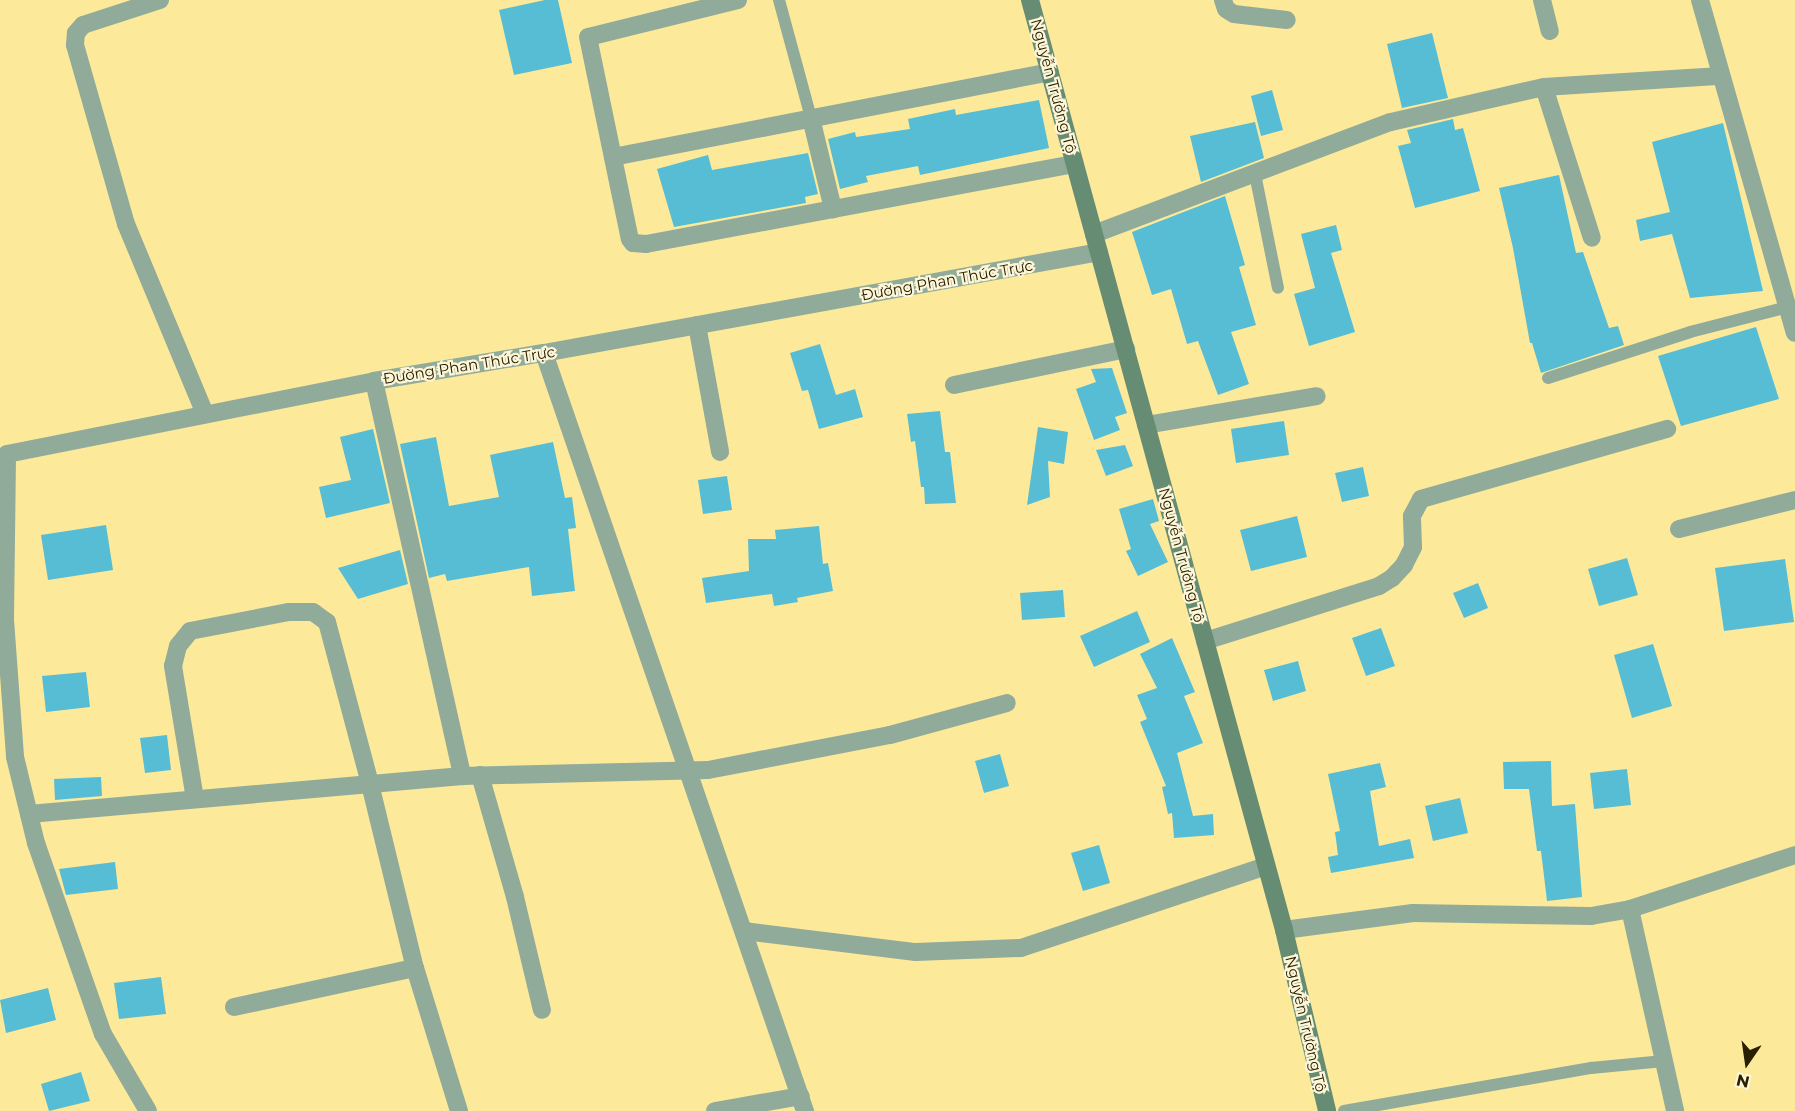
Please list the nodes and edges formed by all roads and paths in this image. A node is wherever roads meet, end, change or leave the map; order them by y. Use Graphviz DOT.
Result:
graph roads {
  1 [pos="160,0"];
  2 [pos="738,0"];
  3 [pos="779,0"];
  4 [pos="1030,0"];
  5 [pos="1223,0"];
  6 [pos="1542,0"];
  7 [pos="1700,0"];
  8 [pos="1287,20"];
  9 [pos="1550,31"];
  10 [pos="1050,72"];
  11 [pos="1722,76"];
  12 [pos="1544,87"];
  13 [pos="811,118"];
  14 [pos="613,157"];
  15 [pos="1075,164"];
  16 [pos="1255,174"];
  17 [pos="833,209"];
  18 [pos="1094,234"];
  19 [pos="1592,238"];
  20 [pos="1099,252"];
  21 [pos="1278,288"];
  22 [pos="1788,307"];
  23 [pos="697,325"];
  24 [pos="1795,333"];
  25 [pos="1126,349"];
  26 [pos="544,353"];
  27 [pos="1548,378"];
  28 [pos="374,381"];
  29 [pos="954,386"];
  30 [pos="1317,396"];
  31 [pos="205,414"];
  32 [pos="1146,425"];
  33 [pos="1667,429"];
  34 [pos="720,452"];
  35 [pos="4,455"];
  36 [pos="1795,500"];
  37 [pos="1679,529"];
  38 [pos="2,621"];
  39 [pos="1205,641"];
  40 [pos="1007,703"];
  41 [pos="688,771"];
  42 [pos="471,775"];
  43 [pos="370,784"];
  44 [pos="195,799"];
  45 [pos="29,814"];
  46 [pos="1795,855"];
  47 [pos="1266,866"];
  48 [pos="1630,909"];
  49 [pos="1284,930"];
  50 [pos="744,931"];
  51 [pos="415,968"];
  52 [pos="234,1007"];
  53 [pos="542,1010"];
  54 [pos="1664,1061"];
  55 [pos="803,1103"];
  56 [pos="148,1111"];
  57 [pos="459,1111"];
  58 [pos="715,1111"];
  59 [pos="1327,1111"];
  60 [pos="1344,1111"];
  61 [pos="1675,1111"];
  1 -- 31 [label="street"];
  2 -- 14 [label="street"];
  3 -- 13 [label="lane"];
  4 -- 10 [label="main road, Nguyễn Trường Tộ"];
  5 -- 8 [label="street"];
  6 -- 9 [label="street"];
  7 -- 11 [label="street"];
  10 -- 13 [label="street"];
  10 -- 15 [label="main road, Nguyễn Trường Tộ"];
  11 -- 12 [label="street"];
  11 -- 22 [label="street"];
  12 -- 16 [label="street"];
  12 -- 19 [label="street"];
  13 -- 14 [label="street"];
  13 -- 17 [label="street"];
  14 -- 17 [label="street"];
  15 -- 17 [label="street"];
  15 -- 18 [label="main road, Nguyễn Trường Tộ"];
  16 -- 18 [label="street"];
  16 -- 21 [label="lane"];
  18 -- 20 [label="main road, Nguyễn Trường Tộ"];
  20 -- 23 [label="street, Đường Phan Thúc Trực"];
  20 -- 25 [label="main road, Nguyễn Trường Tộ"];
  22 -- 24 [label="street"];
  22 -- 27 [label="lane"];
  23 -- 26 [label="street, Đường Phan Thúc Trực"];
  23 -- 34 [label="street"];
  25 -- 29 [label="street"];
  25 -- 32 [label="main road, Nguyễn Trường Tộ"];
  26 -- 28 [label="street, Đường Phan Thúc Trực"];
  26 -- 41 [label="street"];
  28 -- 31 [label="street, Đường Phan Thúc Trực"];
  28 -- 42 [label="street"];
  30 -- 32 [label="street"];
  31 -- 35 [label="street, Đường Phan Thúc Trực"];
  32 -- 39 [label="main road, Nguyễn Trường Tộ"];
  33 -- 39 [label="street"];
  35 -- 38 [label="street, Đường Phan Thúc Trực"];
  36 -- 37 [label="street"];
  38 -- 45 [label="street, Đường Phan Thúc Trực"];
  39 -- 47 [label="main road, Nguyễn Trường Tộ"];
  40 -- 41 [label="street"];
  41 -- 42 [label="street"];
  41 -- 50 [label="street"];
  42 -- 43 [label="street"];
  42 -- 53 [label="street"];
  43 -- 44 [label="street"];
  43 -- 44 [label="street"];
  43 -- 51 [label="street"];
  44 -- 45 [label="street"];
  45 -- 56 [label="street, Đường Phan Thúc Trực"];
  46 -- 48 [label="street"];
  47 -- 49 [label="main road, Nguyễn Trường Tộ"];
  47 -- 50 [label="street"];
  48 -- 49 [label="street"];
  48 -- 54 [label="street"];
  49 -- 59 [label="main road, Nguyễn Trường Tộ"];
  50 -- 55 [label="street"];
  51 -- 52 [label="street"];
  51 -- 57 [label="street"];
  54 -- 60 [label="lane"];
  54 -- 61 [label="street"];
  55 -- 58 [label="street"];
}
